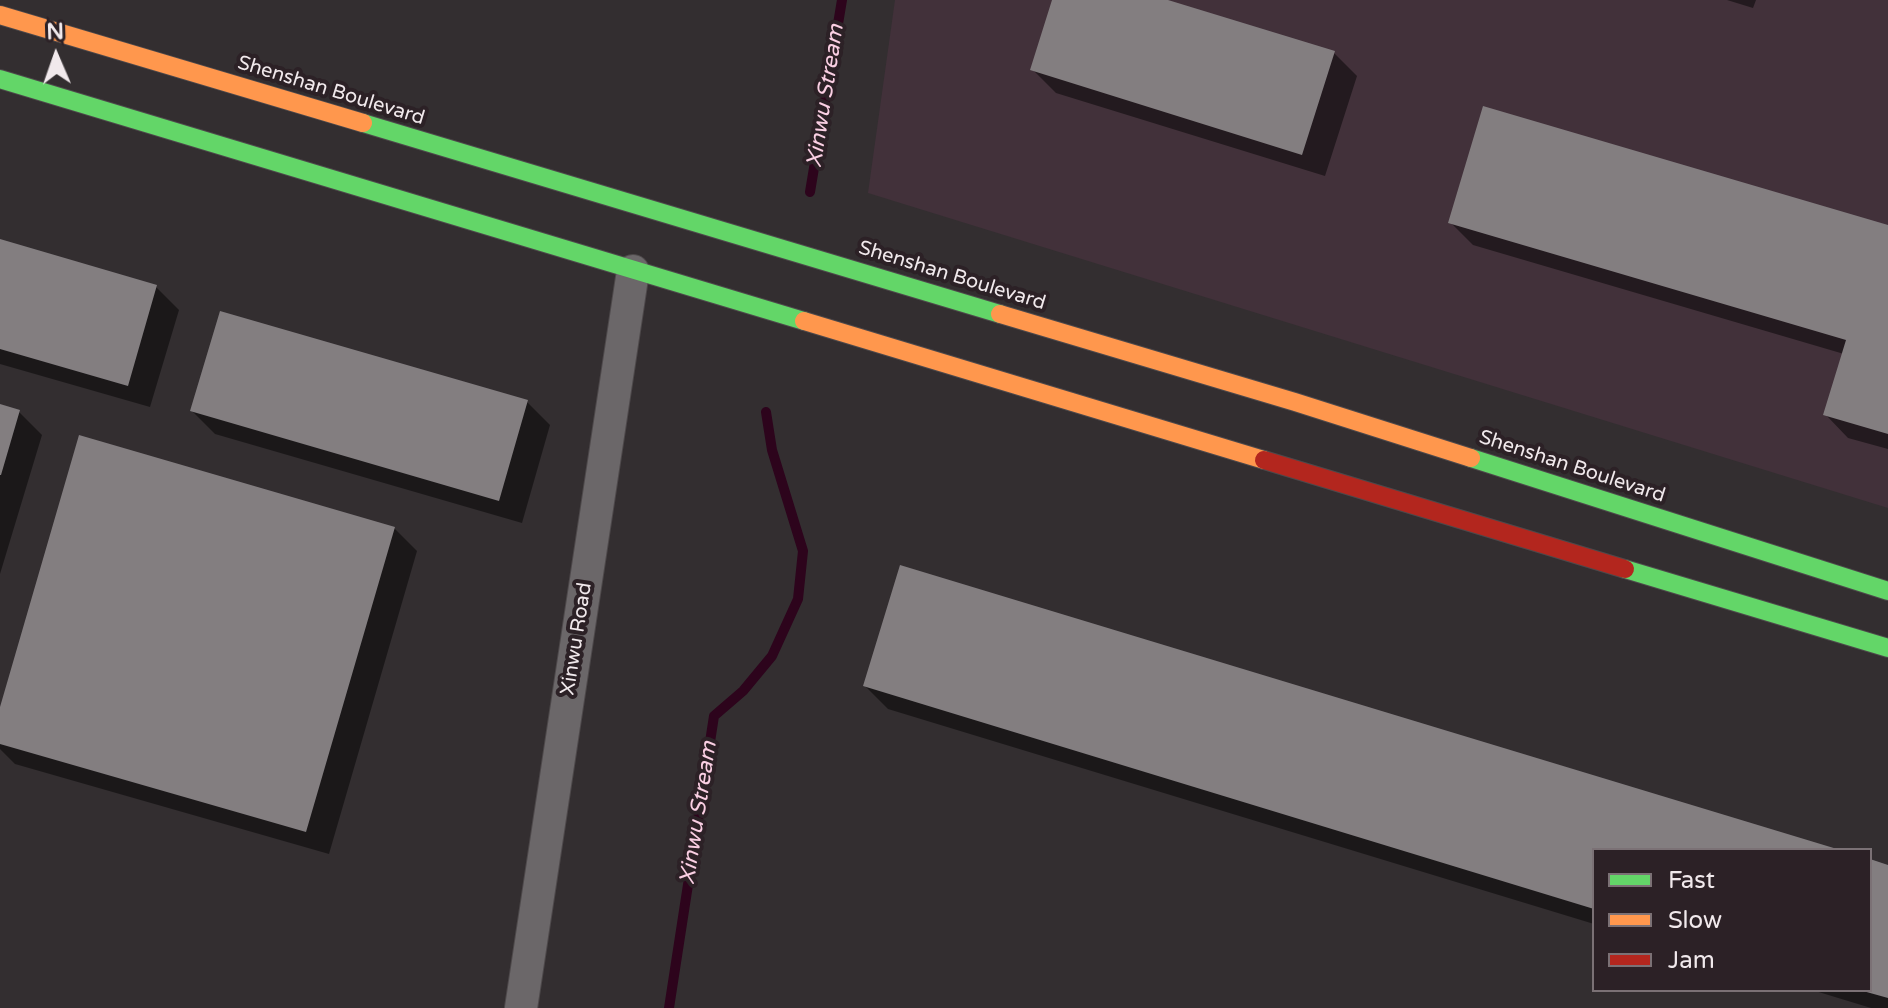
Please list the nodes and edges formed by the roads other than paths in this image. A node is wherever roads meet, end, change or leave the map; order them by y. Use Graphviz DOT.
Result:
graph roads {
  1 [pos="0,15"];
  2 [pos="0,79"];
  3 [pos="633,271"];
  4 [pos="1888,591"];
  5 [pos="1888,648"];
  6 [pos="521,1008"];
  1 -- 4 [label="highway, Shenshan Boulevard"];
  2 -- 3 [label="highway"];
  3 -- 5 [label="highway"];
  3 -- 6 [label="street, Xinwu Road"];
}
